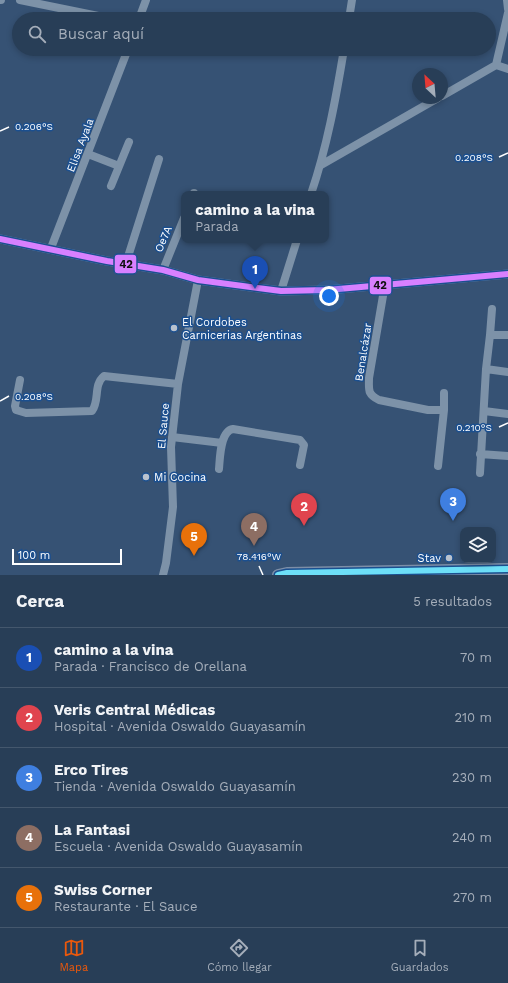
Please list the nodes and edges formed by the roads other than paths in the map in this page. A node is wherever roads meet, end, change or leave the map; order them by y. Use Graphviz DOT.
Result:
graph roads {
  1 [pos="20,0"];
  2 [pos="146,0"];
  3 [pos="352,0"];
  4 [pos="507,0"];
  5 [pos="508,9"];
  6 [pos="79,12"];
  7 [pos="142,12"];
  8 [pos="350,12"];
  9 [pos="508,13"];
  10 [pos="125,56"];
  11 [pos="343,56"];
  12 [pos="496,65"];
  13 [pos="508,68"];
  14 [pos="448,93"];
  15 [pos="428,104"];
  16 [pos="129,142"];
  17 [pos="88,154"];
  18 [pos="159,159"];
  19 [pos="321,165"];
  20 [pos="119,166"];
  21 [pos="111,186"];
  22 [pos="312,191"];
  23 [pos="181,225"];
  24 [pos="0,239"];
  25 [pos="296,243"];
  26 [pos="51,248"];
  27 [pos="126,264"];
  28 [pos="163,270"];
  29 [pos="508,274"];
  30 [pos="198,280"];
  31 [pos="385,284"];
  32 [pos="281,291"];
  33 [pos="492,308"];
  34 [pos="490,335"];
  35 [pos="508,335"];
  36 [pos="486,369"];
  37 [pos="508,372"];
  38 [pos="20,380"];
  39 [pos="178,384"];
  40 [pos="444,393"];
  41 [pos="444,410"];
  42 [pos="484,411"];
  43 [pos="508,414"];
  44 [pos="172,437"];
  45 [pos="222,443"];
  46 [pos="480,454"];
  47 [pos="508,456"];
  48 [pos="300,465"];
  49 [pos="438,466"];
  50 [pos="219,469"];
  51 [pos="480,473"];
  52 [pos="508,569"];
  53 [pos="163,575"];
  54 [pos="278,575"];
  1 -- 6 [label="street"];
  2 -- 7 [label="street"];
  3 -- 8 [label="street"];
  4 -- 5 [label="street"];
  9 -- 12 [label="street"];
  10 -- 17 [label="street, Elisa Ayala"];
  11 -- 19 [label="street"];
  12 -- 13 [label="street"];
  12 -- 14 [label="street"];
  15 -- 19 [label="street"];
  16 -- 20 [label="street"];
  17 -- 20 [label="street"];
  17 -- 26 [label="street, Elisa Ayala"];
  18 -- 27 [label="street"];
  19 -- 22 [label="street"];
  20 -- 21 [label="street"];
  23 -- 28 [label="street, Oe7A"];
  24 -- 26 [label="street"];
  25 -- 32 [label="street"];
  26 -- 27 [label="street"];
  27 -- 28 [label="street"];
  28 -- 30 [label="street"];
  29 -- 31 [label="street"];
  30 -- 32 [label="street"];
  30 -- 39 [label="street, El Sauce"];
  31 -- 32 [label="street"];
  31 -- 41 [label="street, Benalcázar"];
  33 -- 34 [label="street"];
  34 -- 35 [label="street"];
  34 -- 36 [label="street"];
  36 -- 37 [label="street"];
  36 -- 42 [label="street"];
  38 -- 39 [label="street"];
  39 -- 44 [label="street, El Sauce"];
  40 -- 41 [label="street"];
  41 -- 49 [label="street"];
  42 -- 43 [label="street"];
  42 -- 46 [label="street"];
  44 -- 45 [label="street"];
  44 -- 53 [label="street, El Sauce"];
  45 -- 48 [label="street"];
  45 -- 50 [label="street"];
  46 -- 47 [label="street"];
  46 -- 51 [label="street"];
  52 -- 54 [label="main road"];
}
